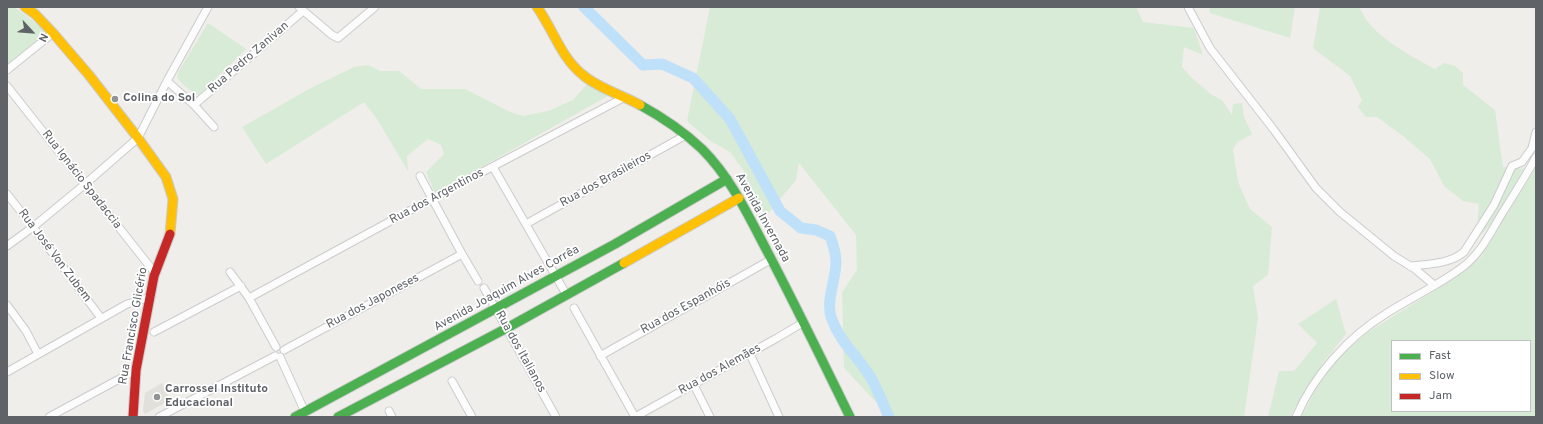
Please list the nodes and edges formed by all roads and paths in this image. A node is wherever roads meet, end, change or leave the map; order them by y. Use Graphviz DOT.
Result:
graph roads {
  1 [pos="25,7"];
  2 [pos="208,7"];
  3 [pos="375,7"];
  4 [pos="538,7"];
  5 [pos="1188,7"];
  6 [pos="301,9"];
  7 [pos="53,33"];
  8 [pos="7,70"];
  9 [pos="167,81"];
  10 [pos="7,86"];
  11 [pos="625,97"];
  12 [pos="194,105"];
  13 [pos="214,127"];
  14 [pos="1536,132"];
  15 [pos="686,135"];
  16 [pos="138,138"];
  17 [pos="1536,157"];
  18 [pos="493,167"];
  19 [pos="420,176"];
  20 [pos="727,179"];
  21 [pos="84,185"];
  22 [pos="7,194"];
  23 [pos="433,198"];
  24 [pos="739,198"];
  25 [pos="526,224"];
  26 [pos="33,227"];
  27 [pos="7,246"];
  28 [pos="462,254"];
  29 [pos="772,259"];
  30 [pos="1410,266"];
  31 [pos="230,272"];
  32 [pos="155,273"];
  33 [pos="555,276"];
  34 [pos="478,281"];
  35 [pos="1434,285"];
  36 [pos="240,286"];
  37 [pos="484,288"];
  38 [pos="566,294"];
  39 [pos="151,297"];
  40 [pos="249,298"];
  41 [pos="7,305"];
  42 [pos="574,308"];
  43 [pos="496,309"];
  44 [pos="101,318"];
  45 [pos="804,322"];
  46 [pos="507,328"];
  47 [pos="154,332"];
  48 [pos="276,347"];
  49 [pos="284,350"];
  50 [pos="38,354"];
  51 [pos="750,354"];
  52 [pos="600,356"];
  53 [pos="278,357"];
  54 [pos="136,370"];
  55 [pos="7,372"];
  56 [pos="367,379"];
  57 [pos="452,381"];
  58 [pos="694,385"];
  59 [pos="372,398"];
  60 [pos="307,414"];
  61 [pos="49,417"];
  62 [pos="133,417"];
  63 [pos="159,417"];
  64 [pos="295,417"];
  65 [pos="338,417"];
  66 [pos="472,417"];
  67 [pos="556,417"];
  68 [pos="635,417"];
  69 [pos="710,417"];
  70 [pos="779,417"];
  71 [pos="850,417"];
  72 [pos="1296,417"];
  1 -- 7 [label="main road, Rua Francisco Glicério"];
  2 -- 9 [label="street"];
  3 -- 6 [label="street"];
  4 -- 11 [label="main road, Avenida Invernada"];
  5 -- 30 [label="street"];
  6 -- 12 [label="street, Rua Pedro Zanivan"];
  7 -- 8 [label="street"];
  7 -- 16 [label="main road, Rua Francisco Glicério"];
  9 -- 12 [label="street"];
  9 -- 16 [label="street"];
  10 -- 21 [label="street, Rua Ignácio Spadaccia"];
  11 -- 15 [label="main road, Avenida Invernada"];
  11 -- 18 [label="street, Rua dos Argentinos"];
  12 -- 13 [label="street"];
  14 -- 30 [label="street"];
  15 -- 20 [label="main road, Avenida Invernada"];
  15 -- 25 [label="street, Rua dos Brasileiros"];
  16 -- 21 [label="street"];
  16 -- 32 [label="main road, Rua Francisco Glicério"];
  17 -- 35 [label="street"];
  18 -- 23 [label="street, Rua dos Argentinos"];
  18 -- 25 [label="street"];
  19 -- 23 [label="street"];
  20 -- 24 [label="main road, Avenida Invernada"];
  20 -- 33 [label="main road, Avenida Joaquim Alves Corrêa"];
  21 -- 26 [label="street"];
  21 -- 32 [label="street, Rua Ignácio Spadaccia"];
  22 -- 26 [label="street, Rua José Von Zubem"];
  23 -- 28 [label="street"];
  23 -- 40 [label="street, Rua dos Argentinos"];
  24 -- 29 [label="main road, Avenida Invernada"];
  24 -- 38 [label="main road"];
  25 -- 33 [label="street"];
  26 -- 27 [label="street"];
  26 -- 44 [label="street, Rua José Von Zubem"];
  28 -- 34 [label="street"];
  28 -- 49 [label="street, Rua dos Japoneses"];
  29 -- 45 [label="main road, Avenida Invernada"];
  29 -- 52 [label="street, Rua dos Espanhóis"];
  30 -- 35 [label="street"];
  31 -- 36 [label="street"];
  32 -- 39 [label="main road, Rua Francisco Glicério"];
  33 -- 38 [label="street"];
  33 -- 43 [label="main road, Avenida Joaquim Alves Corrêa"];
  35 -- 72 [label="street"];
  36 -- 40 [label="street"];
  36 -- 47 [label="street"];
  37 -- 43 [label="street, Rua dos Italianos"];
  38 -- 46 [label="main road"];
  39 -- 44 [label="street"];
  39 -- 54 [label="main road, Rua Francisco Glicério"];
  40 -- 48 [label="street"];
  41 -- 50 [label="street"];
  42 -- 52 [label="street"];
  43 -- 46 [label="street, Rua dos Italianos"];
  43 -- 56 [label="main road, Avenida Joaquim Alves Corrêa"];
  44 -- 50 [label="street"];
  45 -- 51 [label="street, Rua dos Alemães"];
  45 -- 71 [label="main road, Avenida Invernada"];
  46 -- 59 [label="main road"];
  46 -- 67 [label="street, Rua dos Italianos"];
  48 -- 49 [label="street"];
  48 -- 53 [label="street"];
  49 -- 53 [label="street"];
  50 -- 55 [label="street"];
  51 -- 58 [label="street, Rua dos Alemães"];
  51 -- 70 [label="street"];
  52 -- 68 [label="street"];
  53 -- 60 [label="street"];
  53 -- 63 [label="street"];
  54 -- 61 [label="street"];
  54 -- 62 [label="main road, Rua Francisco Glicério"];
  56 -- 59 [label="main road"];
  56 -- 60 [label="main road, Avenida Joaquim Alves Corrêa"];
  57 -- 66 [label="street"];
  58 -- 68 [label="street, Rua dos Alemães"];
  58 -- 69 [label="street"];
  59 -- 65 [label="main road"];
  60 -- 64 [label="main road, Avenida Joaquim Alves Corrêa"];
}
